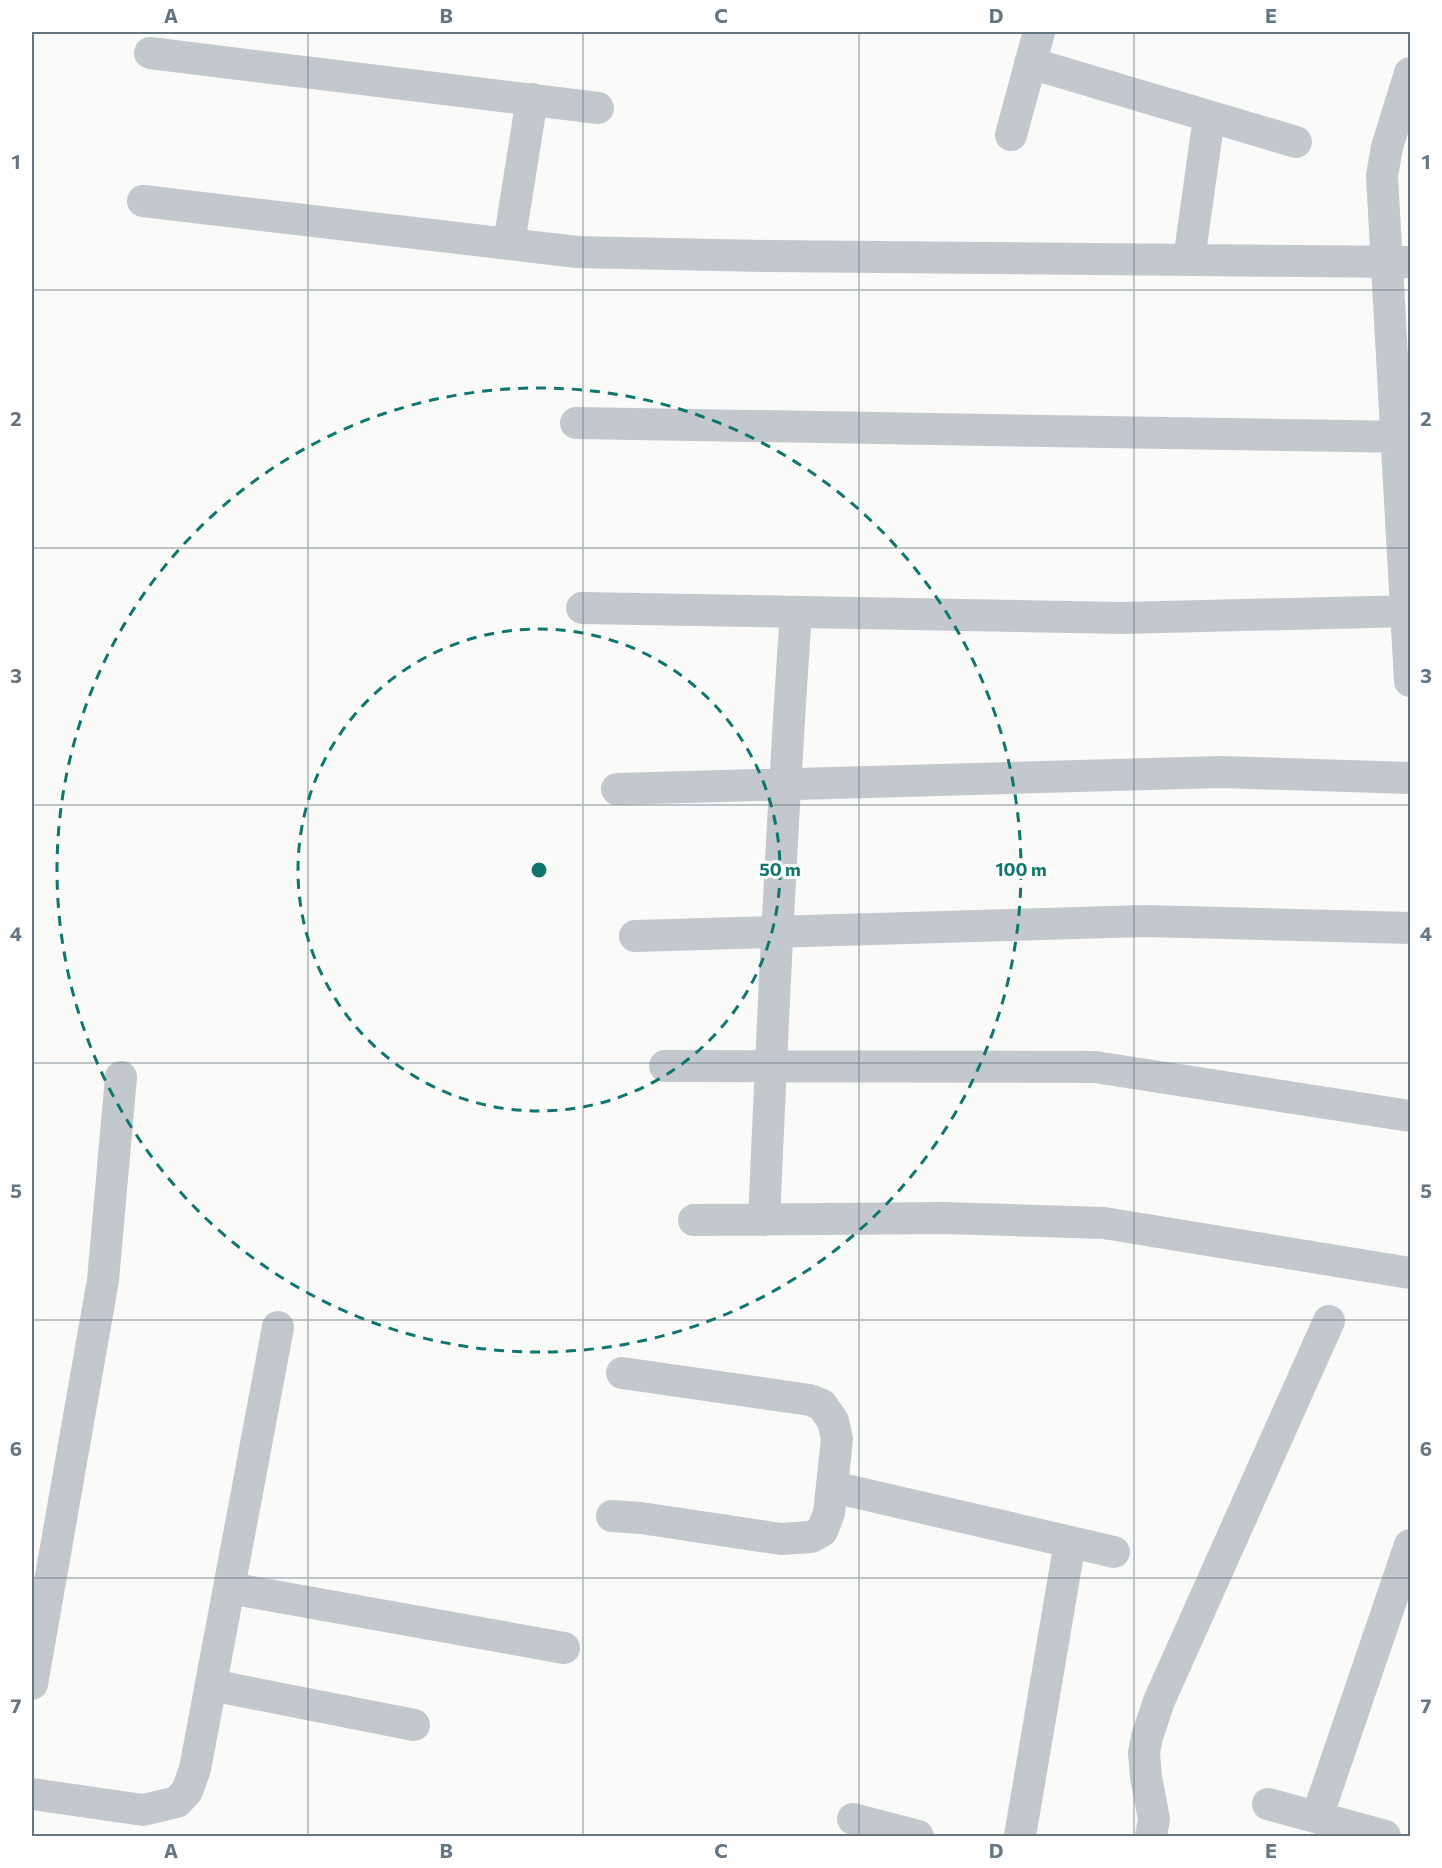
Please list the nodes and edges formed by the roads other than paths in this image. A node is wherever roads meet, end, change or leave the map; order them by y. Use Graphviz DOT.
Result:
graph roads {
  1 [pos="1039,32"];
  2 [pos="150,53"];
  3 [pos="1030,63"];
  4 [pos="1410,73"];
  5 [pos="532,99"];
  6 [pos="598,108"];
  7 [pos="1209,117"];
  8 [pos="1011,135"];
  9 [pos="1296,142"];
  10 [pos="143,201"];
  11 [pos="509,243"];
  12 [pos="1189,260"];
  13 [pos="1399,262"];
  14 [pos="576,423"];
  15 [pos="1404,437"];
  16 [pos="582,608"];
  17 [pos="796,612"];
  18 [pos="1409,612"];
  19 [pos="1410,681"];
  20 [pos="1410,778"];
  21 [pos="784,784"];
  22 [pos="617,789"];
  23 [pos="1410,928"];
  24 [pos="778,932"];
  25 [pos="635,936"];
  26 [pos="666,1066"];
  27 [pos="771,1066"];
  28 [pos="122,1077"];
  29 [pos="1410,1116"];
  30 [pos="694,1220"];
  31 [pos="764,1220"];
  32 [pos="1410,1273"];
  33 [pos="1329,1321"];
  34 [pos="278,1327"];
  35 [pos="622,1373"];
  36 [pos="833,1487"];
  37 [pos="612,1516"];
  38 [pos="1070,1542"];
  39 [pos="1410,1545"];
  40 [pos="1114,1552"];
  41 [pos="229,1588"];
  42 [pos="564,1648"];
  43 [pos="32,1684"];
  44 [pos="211,1684"];
  45 [pos="414,1725"];
  46 [pos="32,1794"];
  47 [pos="1268,1804"];
  48 [pos="1317,1817"];
  49 [pos="853,1819"];
  50 [pos="918,1836"];
  51 [pos="1020,1836"];
  52 [pos="1151,1836"];
  53 [pos="1385,1836"];
  1 -- 3 [label="street"];
  2 -- 5 [label="street"];
  3 -- 7 [label="street"];
  3 -- 8 [label="street"];
  4 -- 13 [label="street"];
  5 -- 6 [label="street"];
  5 -- 11 [label="street"];
  7 -- 9 [label="street"];
  7 -- 12 [label="street"];
  10 -- 11 [label="street"];
  11 -- 12 [label="street"];
  12 -- 13 [label="street"];
  13 -- 15 [label="street"];
  14 -- 15 [label="street"];
  15 -- 18 [label="street"];
  16 -- 17 [label="street"];
  17 -- 18 [label="street"];
  17 -- 21 [label="street"];
  18 -- 19 [label="street"];
  20 -- 21 [label="street"];
  21 -- 22 [label="street"];
  21 -- 24 [label="street"];
  23 -- 24 [label="street"];
  24 -- 25 [label="street"];
  24 -- 27 [label="street"];
  26 -- 27 [label="street"];
  27 -- 29 [label="street"];
  27 -- 31 [label="street"];
  28 -- 43 [label="street"];
  30 -- 31 [label="street"];
  31 -- 32 [label="street"];
  33 -- 52 [label="street"];
  34 -- 41 [label="street"];
  35 -- 36 [label="street"];
  36 -- 37 [label="street"];
  36 -- 38 [label="street"];
  38 -- 40 [label="street"];
  38 -- 51 [label="street"];
  39 -- 48 [label="street"];
  41 -- 42 [label="street"];
  41 -- 44 [label="street"];
  44 -- 45 [label="street"];
  44 -- 46 [label="street"];
  47 -- 48 [label="street"];
  48 -- 53 [label="street"];
  49 -- 50 [label="street"];
}
